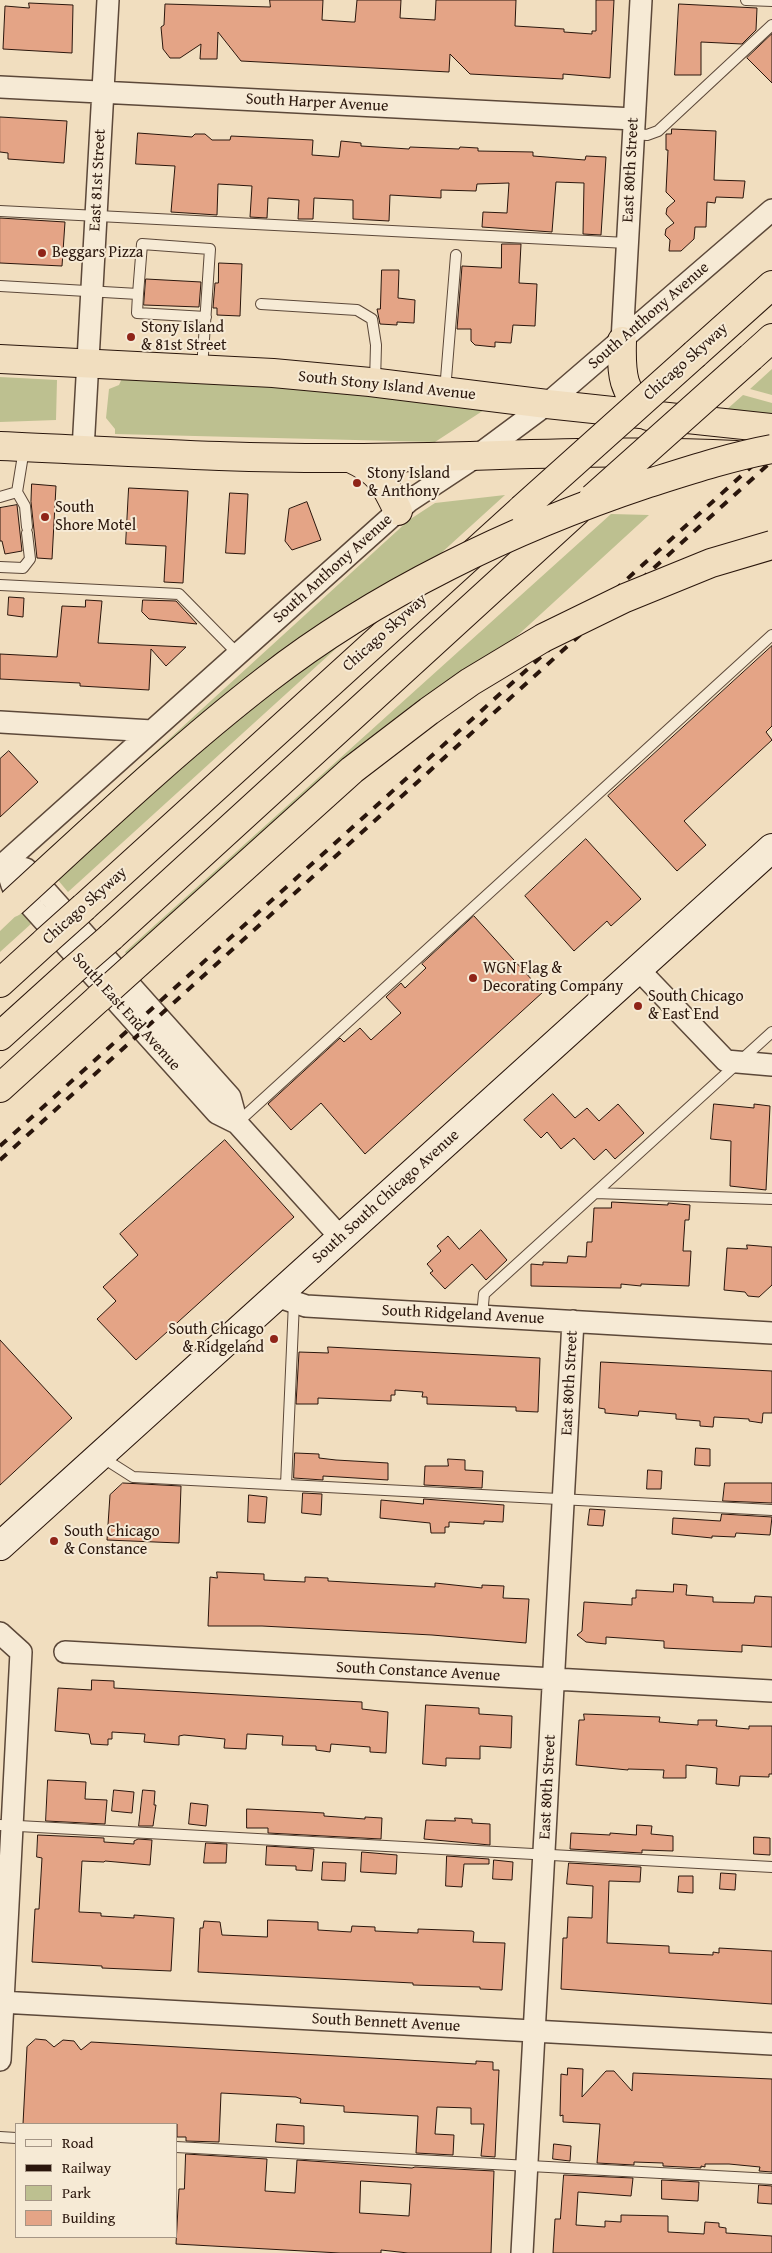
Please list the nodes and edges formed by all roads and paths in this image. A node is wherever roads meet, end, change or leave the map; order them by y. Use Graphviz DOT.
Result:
graph roads {
  1 [pos="108,0"];
  2 [pos="641,0"];
  3 [pos="746,0"];
  4 [pos="772,1"];
  5 [pos="772,25"];
  6 [pos="0,87"];
  7 [pos="103,92"];
  8 [pos="634,127"];
  9 [pos="772,210"];
  10 [pos="0,211"];
  11 [pos="96,216"];
  12 [pos="628,243"];
  13 [pos="456,254"];
  14 [pos="772,285"];
  15 [pos="0,286"];
  16 [pos="92,291"];
  17 [pos="138,294"];
  18 [pos="261,304"];
  19 [pos="206,318"];
  20 [pos="772,338"];
  21 [pos="622,341"];
  22 [pos="0,359"];
  23 [pos="88,364"];
  24 [pos="202,370"];
  25 [pos="375,383"];
  26 [pos="445,392"];
  27 [pos="547,404"];
  28 [pos="648,416"];
  29 [pos="772,428"];
  30 [pos="12,447"];
  31 [pos="83,450"];
  32 [pos="772,450"];
  33 [pos="477,456"];
  34 [pos="772,457"];
  35 [pos="350,458"];
  36 [pos="18,492"];
  37 [pos="0,497"];
  38 [pos="398,511"];
  39 [pos="772,545"];
  40 [pos="0,567"];
  41 [pos="0,584"];
  42 [pos="772,635"];
  43 [pos="238,654"];
  44 [pos="0,722"];
  45 [pos="152,731"];
  46 [pos="772,848"];
  47 [pos="2,865"];
  48 [pos="6,909"];
  49 [pos="638,969"];
  50 [pos="0,983"];
  51 [pos="772,1032"];
  52 [pos="0,1036"];
  53 [pos="738,1063"];
  54 [pos="772,1066"];
  55 [pos="0,1088"];
  56 [pos="237,1123"];
  57 [pos="595,1193"];
  58 [pos="772,1199"];
  59 [pos="341,1238"];
  60 [pos="285,1299"];
  61 [pos="482,1316"];
  62 [pos="573,1321"];
  63 [pos="772,1333"];
  64 [pos="100,1456"];
  65 [pos="286,1485"];
  66 [pos="563,1499"];
  67 [pos="772,1510"];
  68 [pos="0,1546"];
  69 [pos="0,1633"];
  70 [pos="65,1652"];
  71 [pos="553,1680"];
  72 [pos="772,1691"];
  73 [pos="6,1825"];
  74 [pos="544,1855"];
  75 [pos="772,1867"];
  76 [pos="1,2002"];
  77 [pos="534,2031"];
  78 [pos="772,2044"];
  79 [pos="0,2060"];
  80 [pos="0,2137"];
  81 [pos="15,2138"];
  82 [pos="178,2147"];
  83 [pos="527,2167"];
  84 [pos="772,2179"];
  85 [pos="522,2253"];
  1 -- 7 [label="street, East 81st Street"];
  2 -- 8 [label="street, East 80th Street"];
  3 -- 4 [label="lane"];
  5 -- 8 [label="lane"];
  6 -- 7 [label="street, South Harper Avenue"];
  7 -- 8 [label="street, South Harper Avenue"];
  7 -- 11 [label="street, East 81st Street"];
  8 -- 12 [label="street, East 80th Street"];
  9 -- 21 [label="street, South Anthony Avenue"];
  10 -- 11 [label="lane"];
  11 -- 12 [label="lane"];
  11 -- 16 [label="street, East 81st Street"];
  12 -- 21 [label="street, East 80th Street"];
  13 -- 26 [label="lane"];
  14 -- 50 [label="highway, Chicago Skyway, bridge"];
  15 -- 16 [label="lane"];
  16 -- 17 [label="lane"];
  16 -- 23 [label="street, East 81st Street"];
  17 -- 19 [label="lane"];
  17 -- 19 [label="lane"];
  18 -- 25 [label="lane"];
  19 -- 24 [label="lane"];
  20 -- 52 [label="highway, bridge"];
  21 -- 27 [label="street, South Anthony Avenue"];
  21 -- 28 [label="highway"];
  22 -- 23 [label="highway, South Stony Island Avenue"];
  23 -- 24 [label="highway, South Stony Island Avenue"];
  23 -- 31 [label="street, East 81st Street"];
  24 -- 25 [label="highway, South Stony Island Avenue"];
  25 -- 26 [label="highway, South Stony Island Avenue"];
  26 -- 27 [label="highway, South Stony Island Avenue"];
  27 -- 28 [label="highway, South Stony Island Avenue"];
  27 -- 33 [label="street, South Anthony Avenue"];
  28 -- 29 [label="highway, South Stony Island Avenue"];
  30 -- 31 [label="highway"];
  30 -- 36 [label="lane"];
  31 -- 35 [label="highway"];
  32 -- 48 [label="highway, bridge"];
  33 -- 34 [label="highway"];
  33 -- 35 [label="highway"];
  33 -- 38 [label="street, South Anthony Avenue"];
  35 -- 38 [label="highway"];
  36 -- 37 [label="lane"];
  36 -- 40 [label="lane"];
  38 -- 43 [label="street, South Anthony Avenue"];
  39 -- 55 [label="highway, bridge"];
  41 -- 43 [label="lane"];
  42 -- 56 [label="lane"];
  43 -- 45 [label="street, South Anthony Avenue"];
  44 -- 45 [label="street"];
  45 -- 47 [label="street, South Anthony Avenue"];
  46 -- 49 [label="main road, South South Chicago Avenue"];
  47 -- 56 [label="street, South East End Avenue"];
  49 -- 53 [label="street"];
  49 -- 59 [label="main road, South South Chicago Avenue"];
  51 -- 53 [label="lane"];
  53 -- 54 [label="street"];
  53 -- 57 [label="lane"];
  56 -- 59 [label="street, South East End Avenue"];
  57 -- 58 [label="lane"];
  57 -- 61 [label="lane"];
  59 -- 60 [label="main road, South South Chicago Avenue"];
  60 -- 61 [label="street, South Ridgeland Avenue"];
  60 -- 64 [label="main road, South South Chicago Avenue"];
  60 -- 65 [label="lane"];
  61 -- 62 [label="street, South Ridgeland Avenue"];
  62 -- 63 [label="street, South Ridgeland Avenue"];
  62 -- 66 [label="street, East 80th Street"];
  64 -- 65 [label="lane"];
  64 -- 68 [label="main road, South South Chicago Avenue"];
  65 -- 66 [label="lane"];
  66 -- 67 [label="lane"];
  66 -- 71 [label="street, East 80th Street"];
  69 -- 73 [label="street"];
  70 -- 71 [label="street, South Constance Avenue"];
  71 -- 72 [label="street, South Constance Avenue"];
  71 -- 74 [label="street, East 80th Street"];
  73 -- 74 [label="lane"];
  73 -- 76 [label="street"];
  74 -- 75 [label="lane"];
  74 -- 77 [label="street, East 80th Street"];
  76 -- 77 [label="street, South Bennett Avenue"];
  76 -- 79 [label="street"];
  77 -- 78 [label="street, South Bennett Avenue"];
  77 -- 83 [label="street, East 80th Street"];
  80 -- 81 [label="lane"];
  82 -- 83 [label="lane"];
  83 -- 84 [label="lane"];
  83 -- 85 [label="street, East 80th Street"];
}
